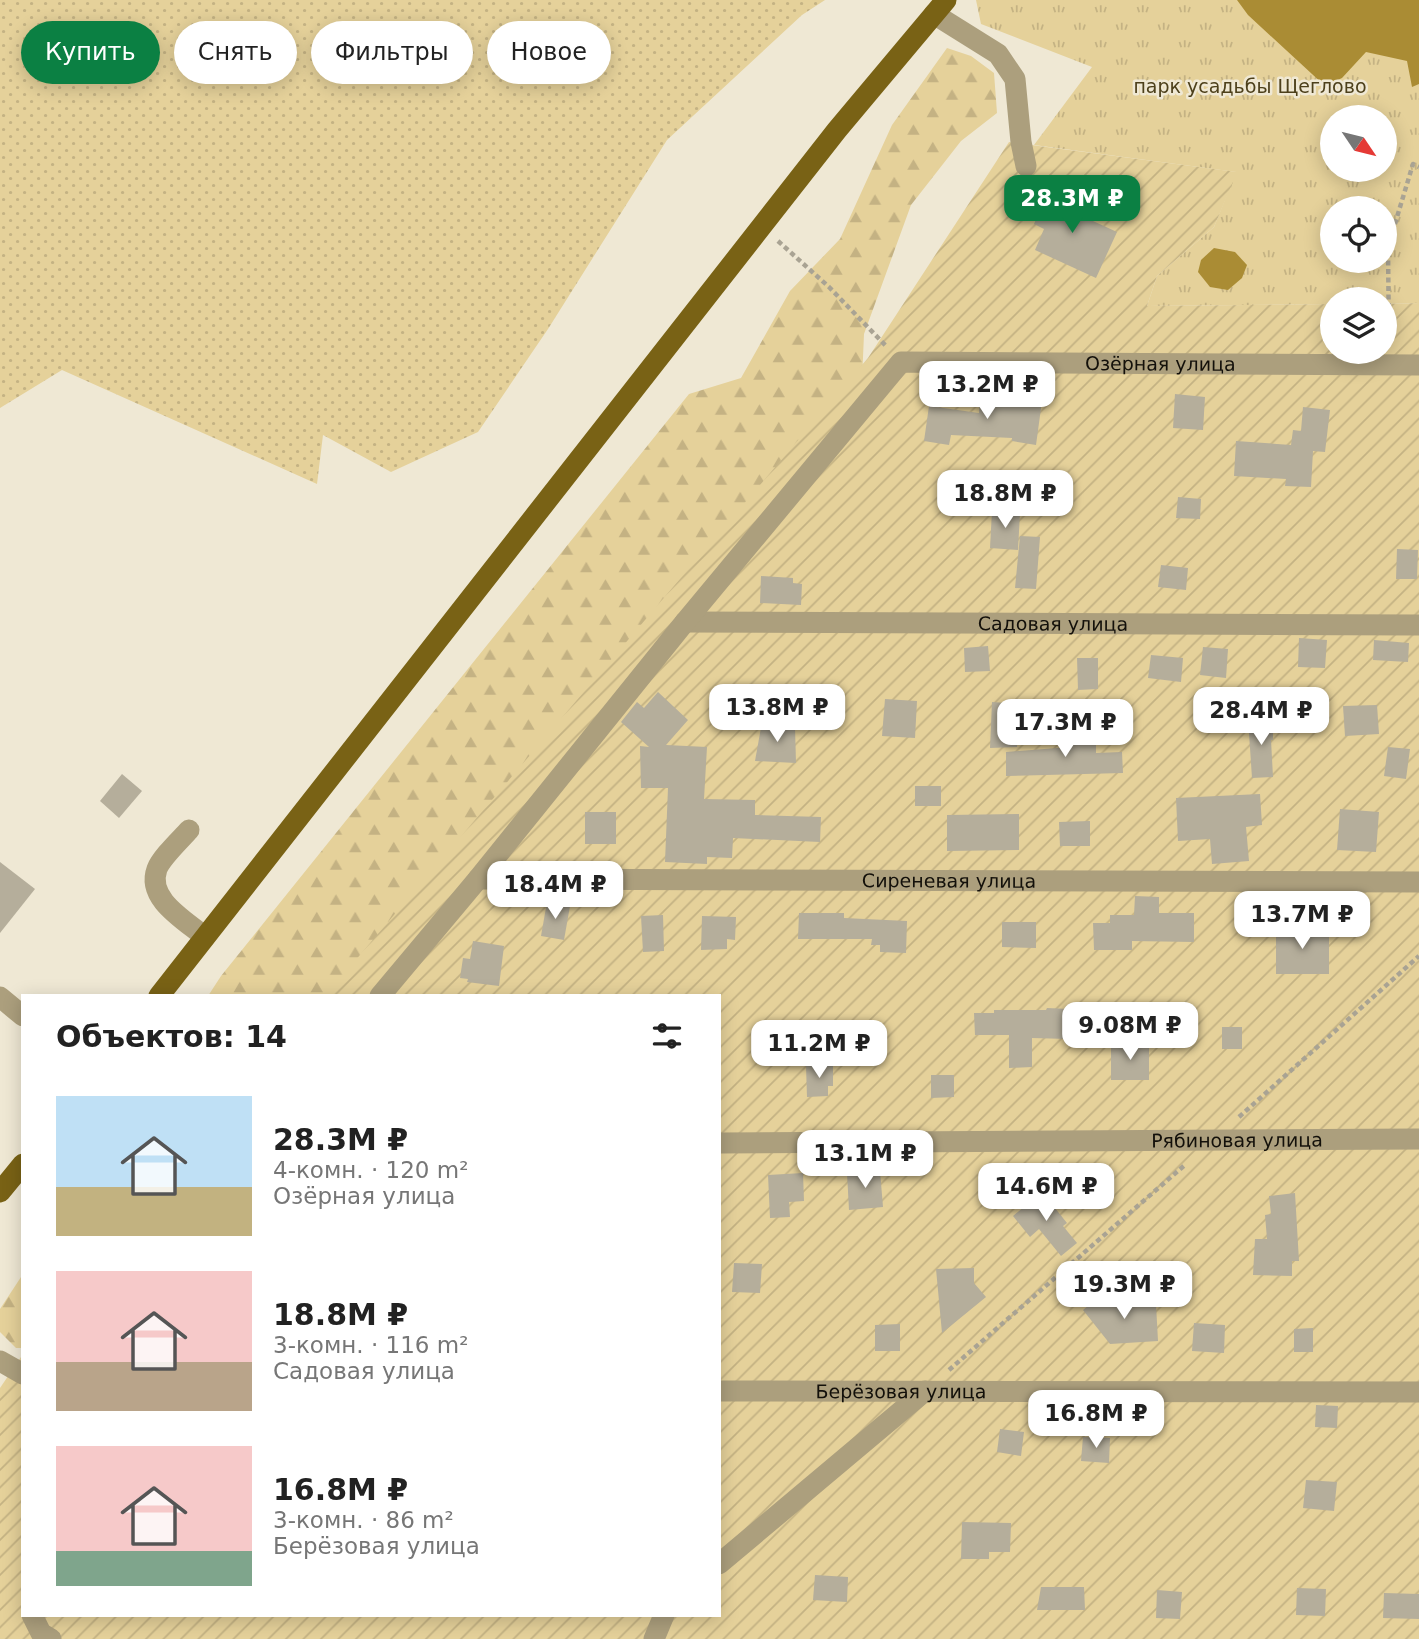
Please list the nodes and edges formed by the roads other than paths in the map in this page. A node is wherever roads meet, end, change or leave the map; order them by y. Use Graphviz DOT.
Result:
graph roads {
  1 [pos="940,7"];
  2 [pos="1026,166"];
  3 [pos="1419,365"];
  4 [pos="685,622"];
  5 [pos="1419,625"];
  6 [pos="189,830"];
  7 [pos="478,879"];
  8 [pos="1419,882"];
  9 [pos="205,937"];
  10 [pos="161,994"];
  11 [pos="382,994"];
  12 [pos="0,997"];
  13 [pos="21,1014"];
  14 [pos="1419,1139"];
  15 [pos="721,1143"];
  16 [pos="21,1166"];
  17 [pos="0,1192"];
  18 [pos="0,1361"];
  19 [pos="21,1373"];
  20 [pos="721,1391"];
  21 [pos="925,1391"];
  22 [pos="1419,1392"];
  23 [pos="721,1562"];
  24 [pos="663,1617"];
  25 [pos="654,1639"];
  1 -- 2 [label="street"];
  1 -- 9 [label="main road"];
  3 -- 4 [label="street, Озёрная улица"];
  4 -- 5 [label="street, Садовая улица"];
  4 -- 7 [label="street"];
  6 -- 9 [label="street"];
  7 -- 8 [label="street, Сиреневая улица"];
  7 -- 11 [label="street"];
  9 -- 10 [label="main road"];
  12 -- 13 [label="street"];
  14 -- 15 [label="street, Рябиновая улица"];
  16 -- 17 [label="main road"];
  18 -- 19 [label="street"];
  20 -- 21 [label="street, Берёзовая улица"];
  21 -- 22 [label="street, Берёзовая улица"];
  21 -- 23 [label="street"];
  24 -- 25 [label="street"];
}
